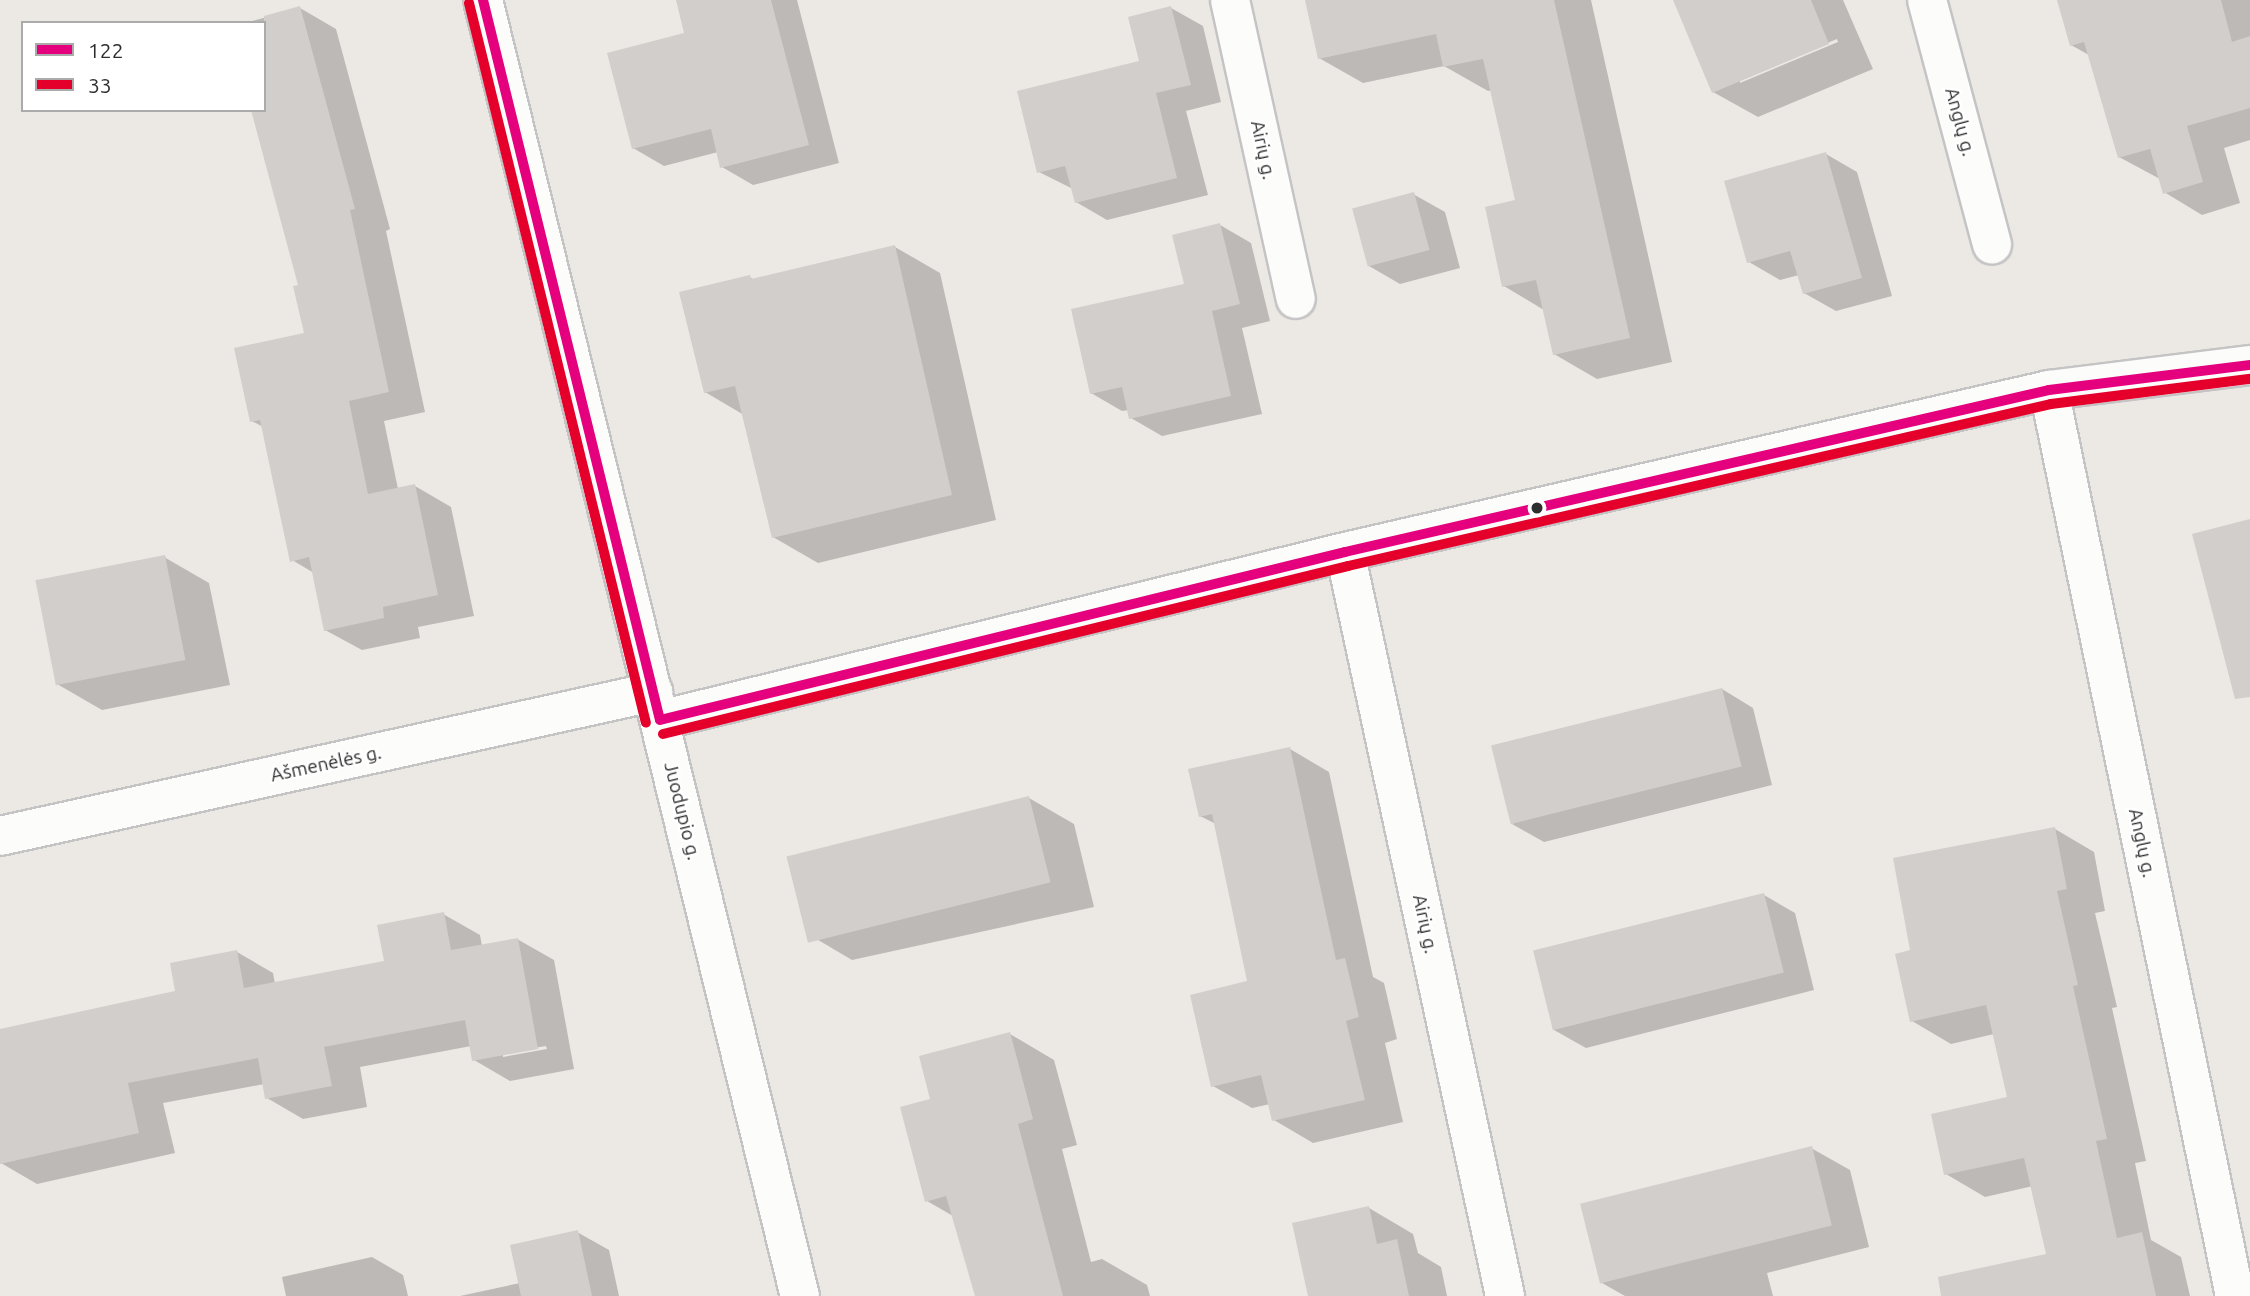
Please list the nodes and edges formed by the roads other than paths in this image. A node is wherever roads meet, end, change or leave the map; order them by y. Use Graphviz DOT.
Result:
graph roads {
  1 [pos="484,0"];
  2 [pos="1230,0"];
  3 [pos="1927,0"];
  4 [pos="1992,245"];
  5 [pos="1296,299"];
  6 [pos="2250,365"];
  7 [pos="2049,390"];
  8 [pos="1345,552"];
  9 [pos="656,706"];
  10 [pos="0,836"];
  11 [pos="800,1296"];
  12 [pos="1505,1296"];
  13 [pos="2235,1296"];
  1 -- 9 [label="street, Juodupio g."];
  2 -- 5 [label="street, Airių g."];
  3 -- 4 [label="street, Anglų g."];
  6 -- 7 [label="street, Ašmenėlės g."];
  7 -- 8 [label="street, Ašmenėlės g."];
  7 -- 13 [label="street, Anglų g."];
  8 -- 9 [label="street, Ašmenėlės g."];
  8 -- 12 [label="street, Airių g."];
  9 -- 10 [label="street, Ašmenėlės g."];
  9 -- 11 [label="street, Juodupio g."];
}
